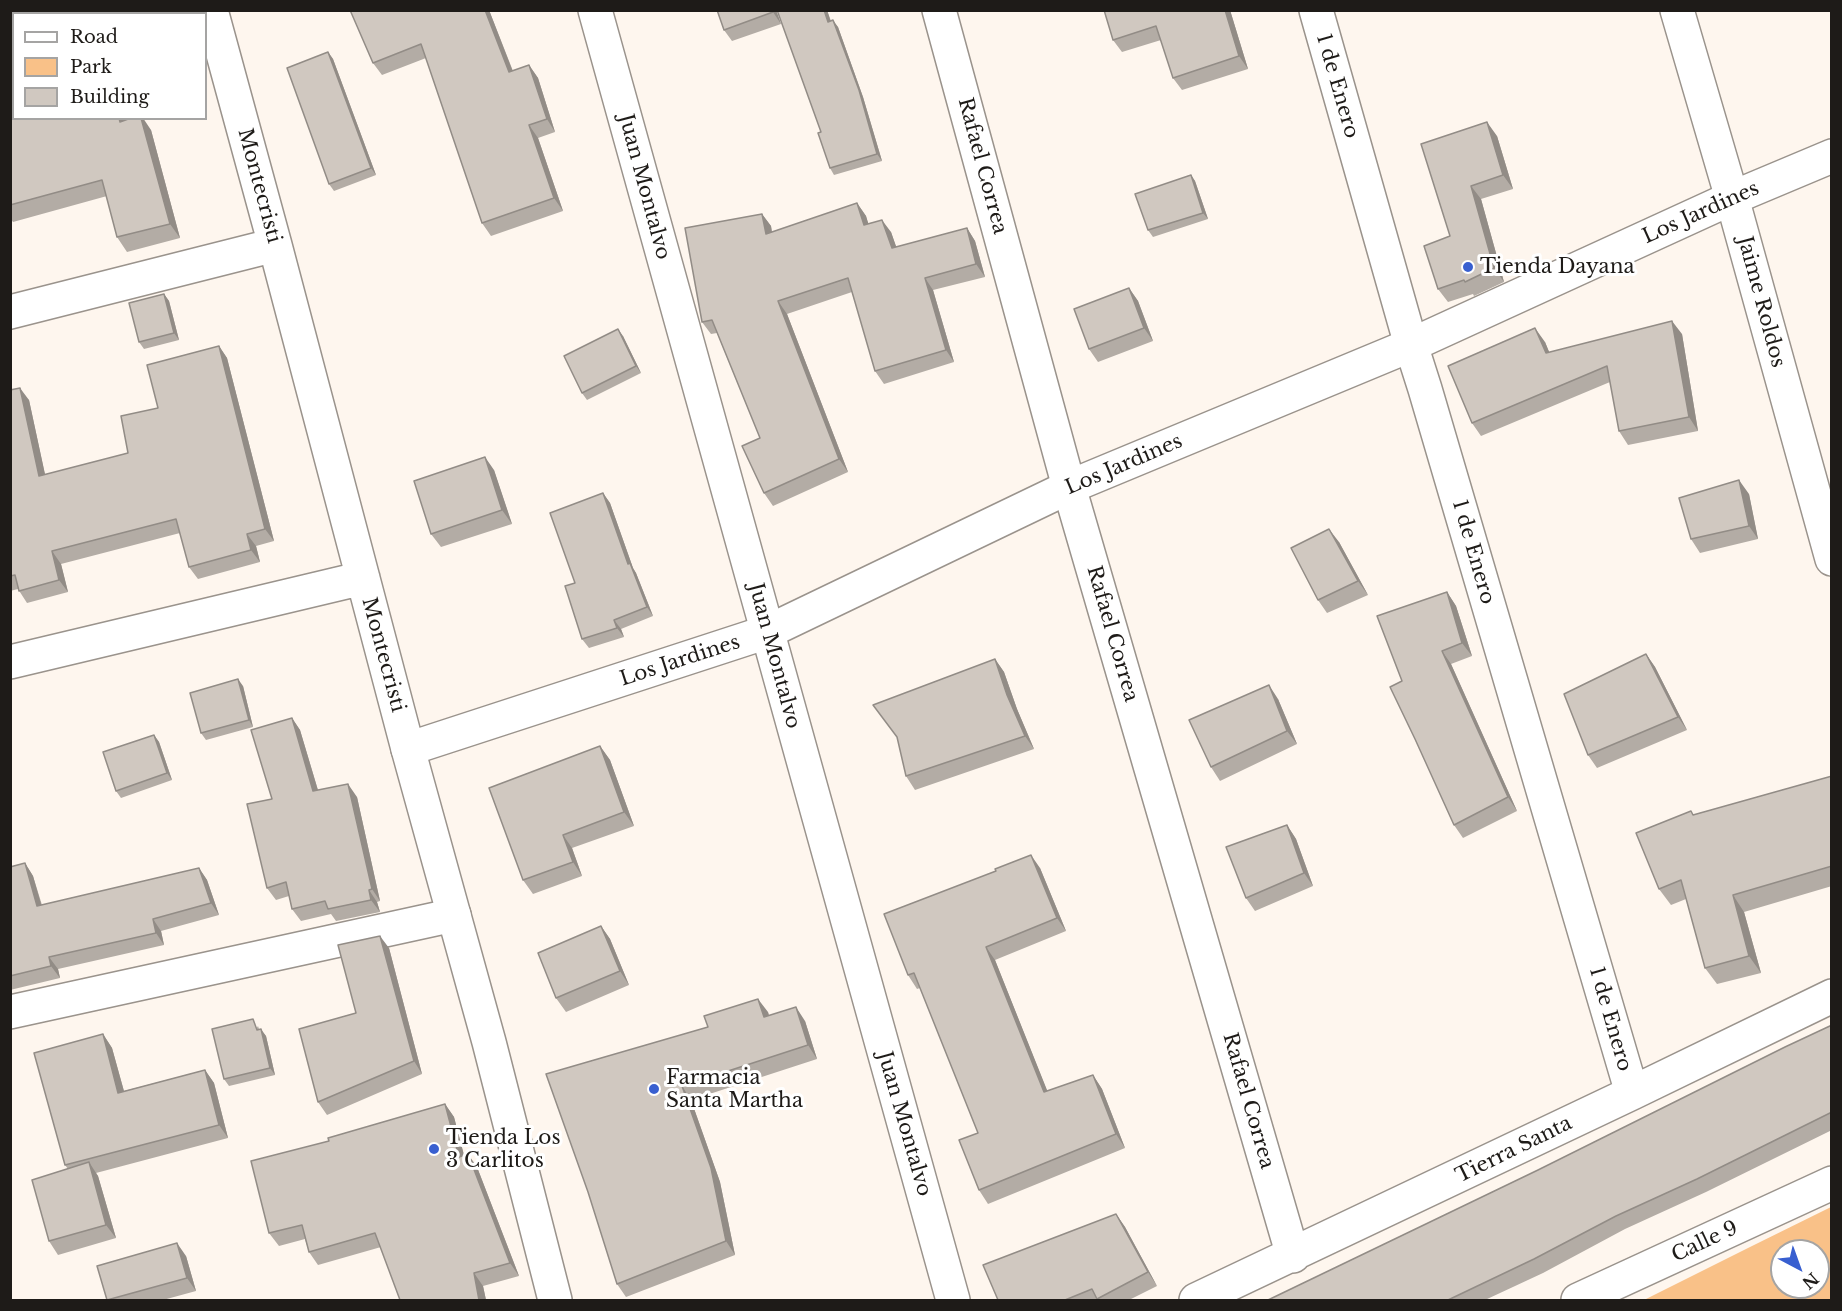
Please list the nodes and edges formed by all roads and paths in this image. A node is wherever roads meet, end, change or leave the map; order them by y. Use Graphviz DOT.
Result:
graph roads {
  1 [pos="595,10"];
  2 [pos="939,10"];
  3 [pos="1316,10"];
  4 [pos="1677,10"];
  5 [pos="215,12"];
  6 [pos="1832,156"];
  7 [pos="1732,198"];
  8 [pos="275,245"];
  9 [pos="10,312"];
  10 [pos="1411,345"];
  11 [pos="1069,487"];
  12 [pos="1832,559"];
  13 [pos="363,578"];
  14 [pos="767,632"];
  15 [pos="10,662"];
  16 [pos="408,749"];
  17 [pos="454,915"];
  18 [pos="1832,996"];
  19 [pos="10,1012"];
  20 [pos="1632,1093"];
  21 [pos="1832,1184"];
  22 [pos="1293,1256"];
  23 [pos="555,1300"];
  24 [pos="953,1300"];
  25 [pos="1196,1300"];
  26 [pos="1578,1300"];
  1 -- 14 [label="street, Juan Montalvo"];
  2 -- 11 [label="street, Rafael Correa"];
  3 -- 10 [label="street, 1 de Enero"];
  4 -- 7 [label="street, Jaime Roldos"];
  5 -- 8 [label="street, Montecristi"];
  6 -- 7 [label="street, Los Jardines"];
  7 -- 10 [label="street, Los Jardines"];
  7 -- 12 [label="street, Jaime Roldos"];
  8 -- 9 [label="street"];
  8 -- 13 [label="street, Montecristi"];
  10 -- 11 [label="street, Los Jardines"];
  10 -- 20 [label="street, 1 de Enero"];
  11 -- 14 [label="street, Los Jardines"];
  11 -- 22 [label="street, Rafael Correa"];
  13 -- 15 [label="street"];
  13 -- 16 [label="street, Montecristi"];
  14 -- 16 [label="street, Los Jardines"];
  14 -- 24 [label="street, Juan Montalvo"];
  16 -- 17 [label="street, Montecristi"];
  17 -- 19 [label="street"];
  17 -- 23 [label="street, Montecristi"];
  18 -- 20 [label="street, Tierra Santa"];
  20 -- 22 [label="street, Tierra Santa"];
  21 -- 26 [label="street, Calle 9"];
  22 -- 25 [label="street, Tierra Santa"];
}
